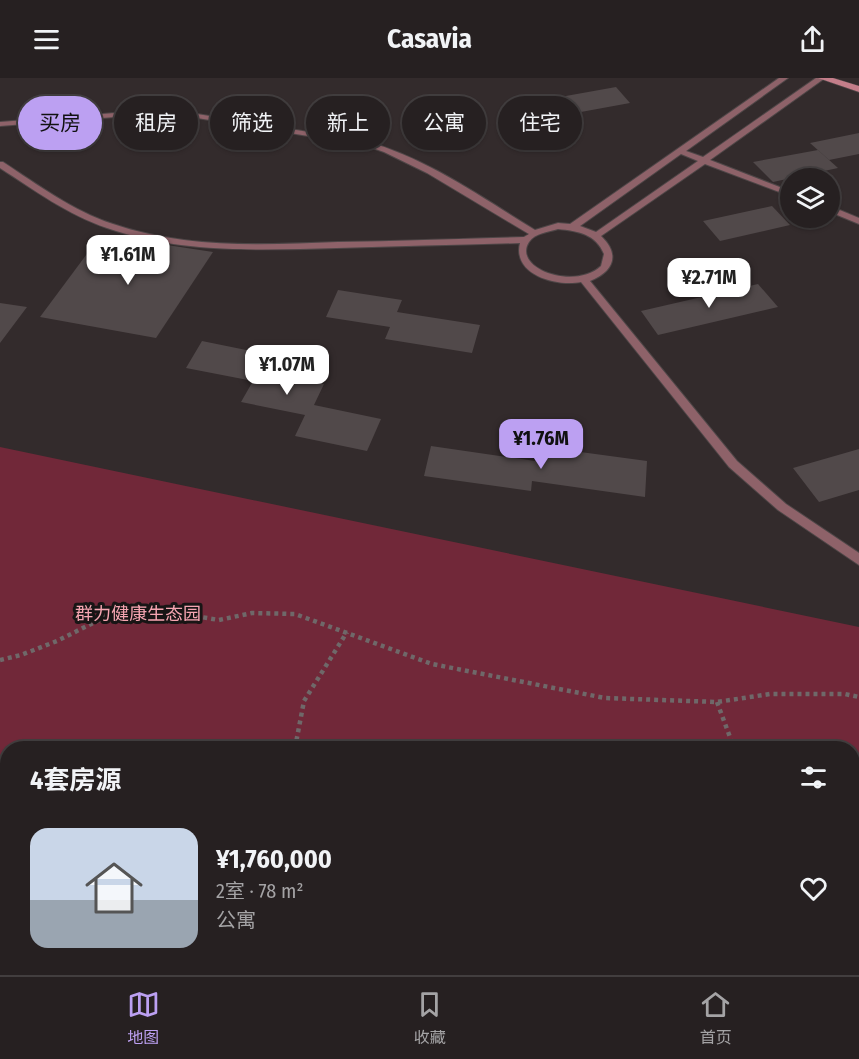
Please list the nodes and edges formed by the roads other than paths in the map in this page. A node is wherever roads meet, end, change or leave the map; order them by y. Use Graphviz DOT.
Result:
graph roads {
  1 [pos="784,78"];
  2 [pos="822,78"];
  3 [pos="859,89"];
  4 [pos="0,124"];
  5 [pos="680,151"];
  6 [pos="703,161"];
  7 [pos="0,164"];
  8 [pos="780,190"];
  9 [pos="840,213"];
  10 [pos="859,221"];
  11 [pos="572,227"];
  12 [pos="534,233"];
  13 [pos="596,236"];
  14 [pos="526,240"];
  15 [pos="584,280"];
  16 [pos="859,560"];
  1 -- 5 [label="lane"];
  2 -- 3 [label="street"];
  2 -- 6 [label="lane"];
  4 -- 12 [label="lane"];
  5 -- 6 [label="lane"];
  5 -- 11 [label="lane"];
  6 -- 8 [label="lane"];
  6 -- 13 [label="lane"];
  7 -- 14 [label="lane"];
  9 -- 10 [label="lane"];
  11 -- 12 [label="lane"];
  11 -- 13 [label="lane"];
  12 -- 14 [label="lane"];
  13 -- 15 [label="lane"];
  14 -- 15 [label="lane"];
  15 -- 16 [label="lane"];
}
